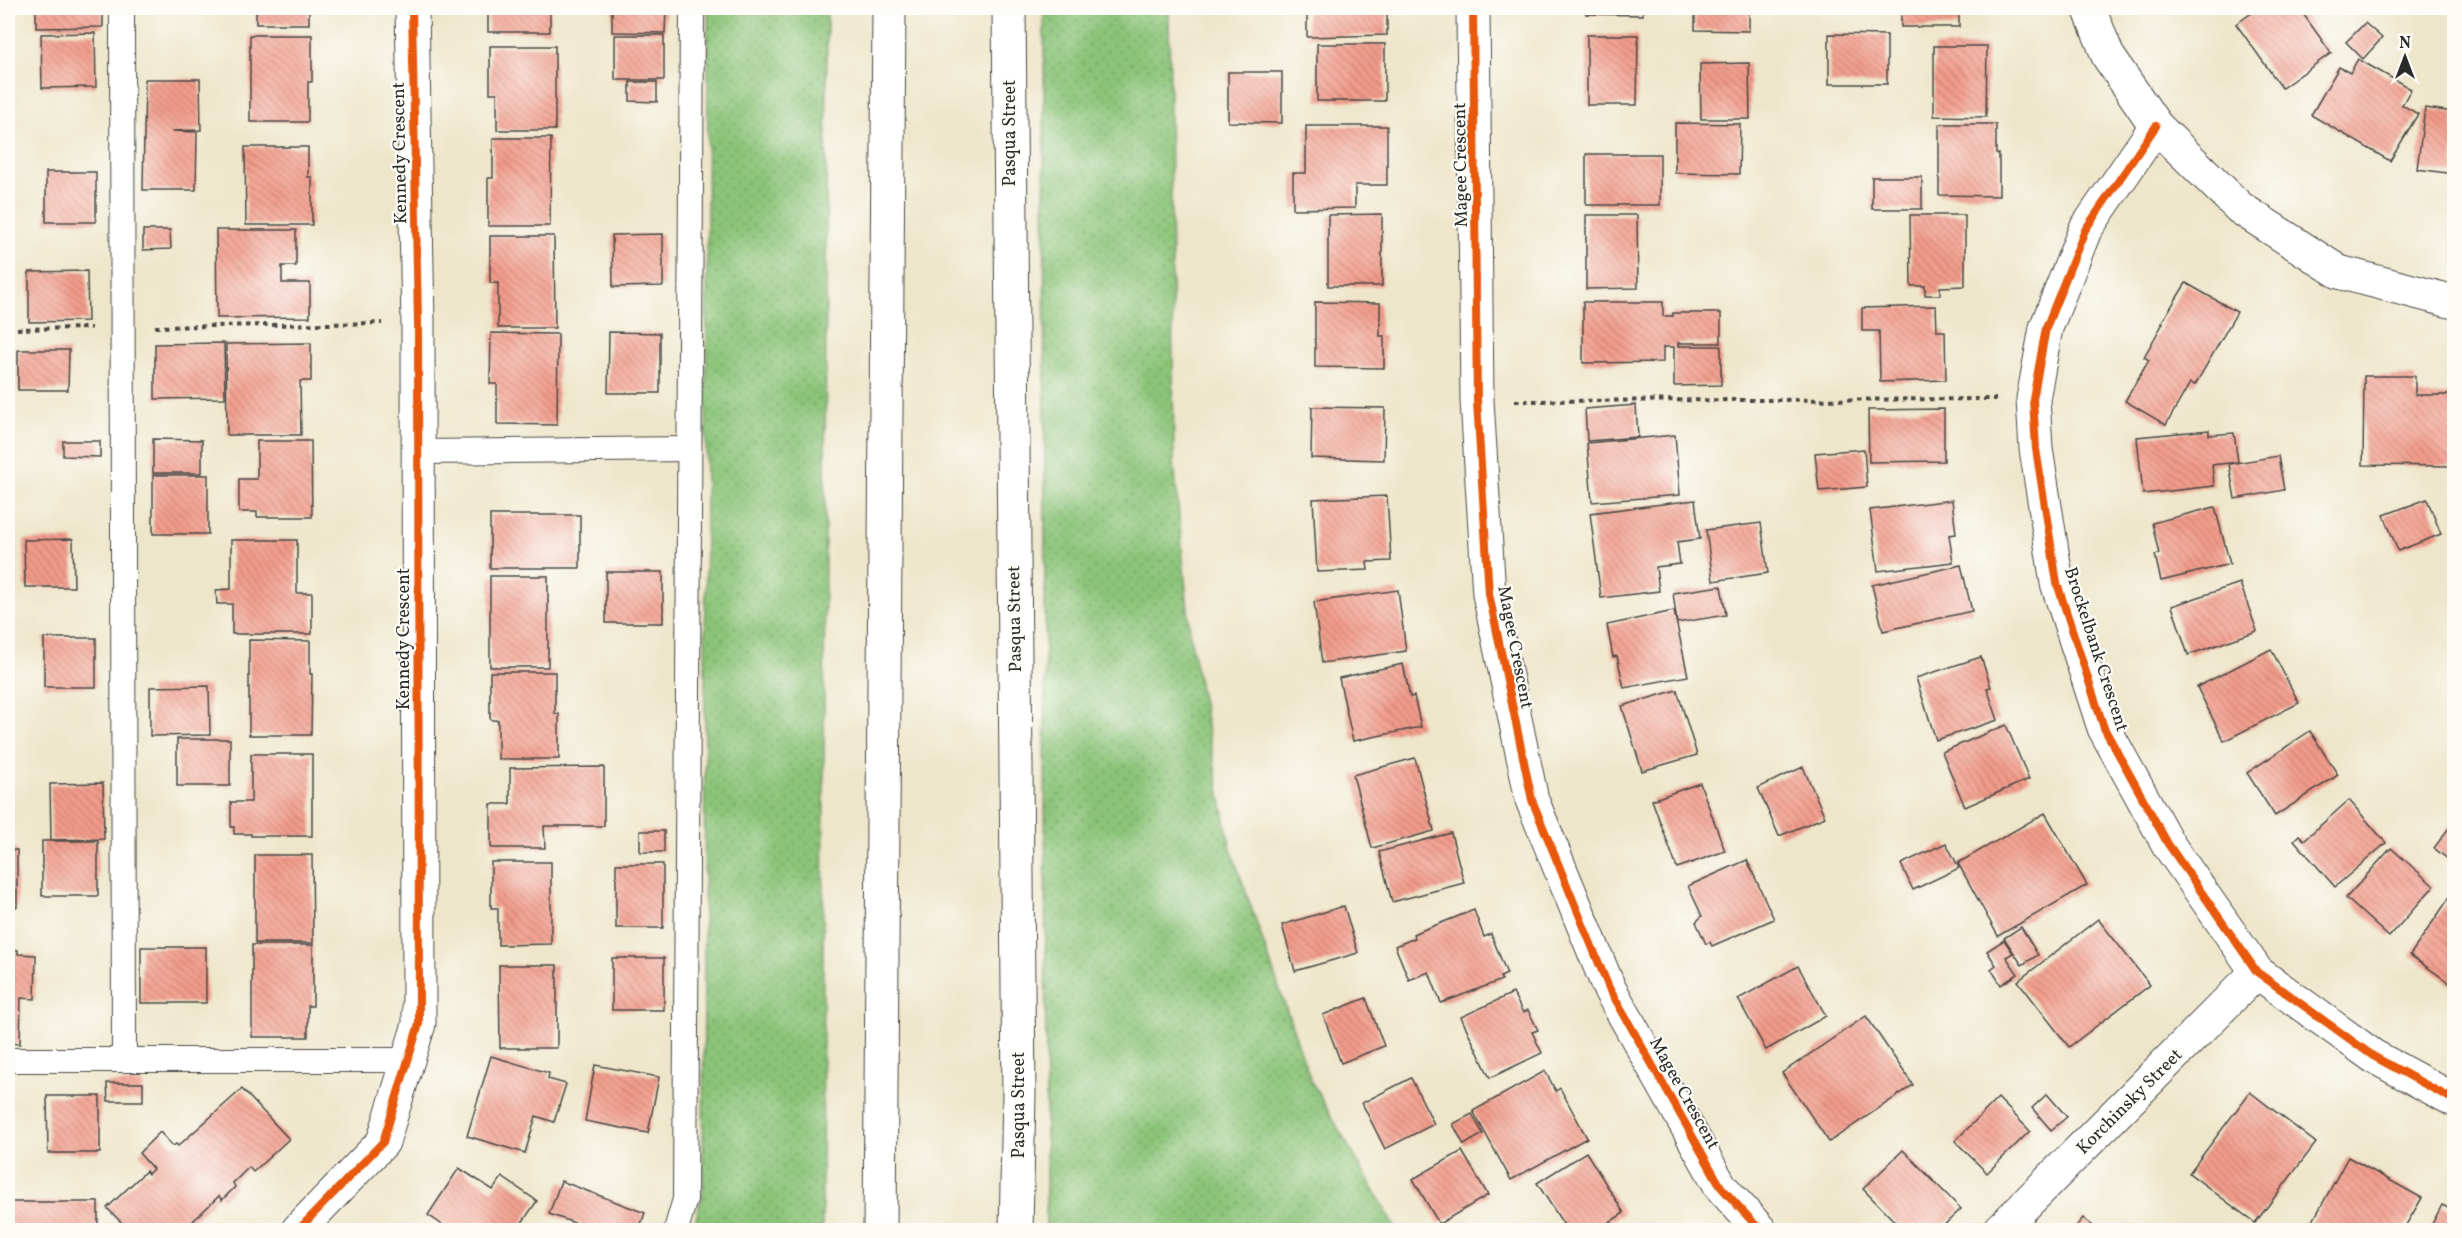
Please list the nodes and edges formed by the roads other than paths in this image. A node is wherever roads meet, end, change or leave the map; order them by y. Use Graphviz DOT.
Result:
graph roads {
  1 [pos="122,8"];
  2 [pos="412,8"];
  3 [pos="692,8"];
  4 [pos="889,8"];
  5 [pos="1009,8"];
  6 [pos="1473,8"];
  7 [pos="2089,8"];
  8 [pos="2156,126"];
  9 [pos="2454,302"];
  10 [pos="689,449"];
  11 [pos="418,452"];
  12 [pos="2257,972"];
  13 [pos="8,1060"];
  14 [pos="124,1060"];
  15 [pos="408,1060"];
  16 [pos="2454,1100"];
  17 [pos="298,1230"];
  18 [pos="676,1230"];
  19 [pos="880,1230"];
  20 [pos="1016,1230"];
  21 [pos="1760,1230"];
  22 [pos="2000,1230"];
  1 -- 14 [label="lane"];
  2 -- 11 [label="street, Kennedy Crescent"];
  3 -- 10 [label="lane"];
  4 -- 19 [label="street"];
  5 -- 20 [label="street, Pasqua Street"];
  6 -- 21 [label="street, Magee Crescent"];
  7 -- 8 [label="street"];
  8 -- 9 [label="street"];
  8 -- 12 [label="street, Brockelbank Crescent"];
  10 -- 11 [label="lane"];
  10 -- 18 [label="lane"];
  11 -- 15 [label="street, Kennedy Crescent"];
  12 -- 16 [label="street, Brockelbank Crescent"];
  12 -- 22 [label="street, Korchinsky Street"];
  13 -- 14 [label="lane"];
  14 -- 15 [label="lane"];
  15 -- 17 [label="street, Kennedy Crescent"];
}
